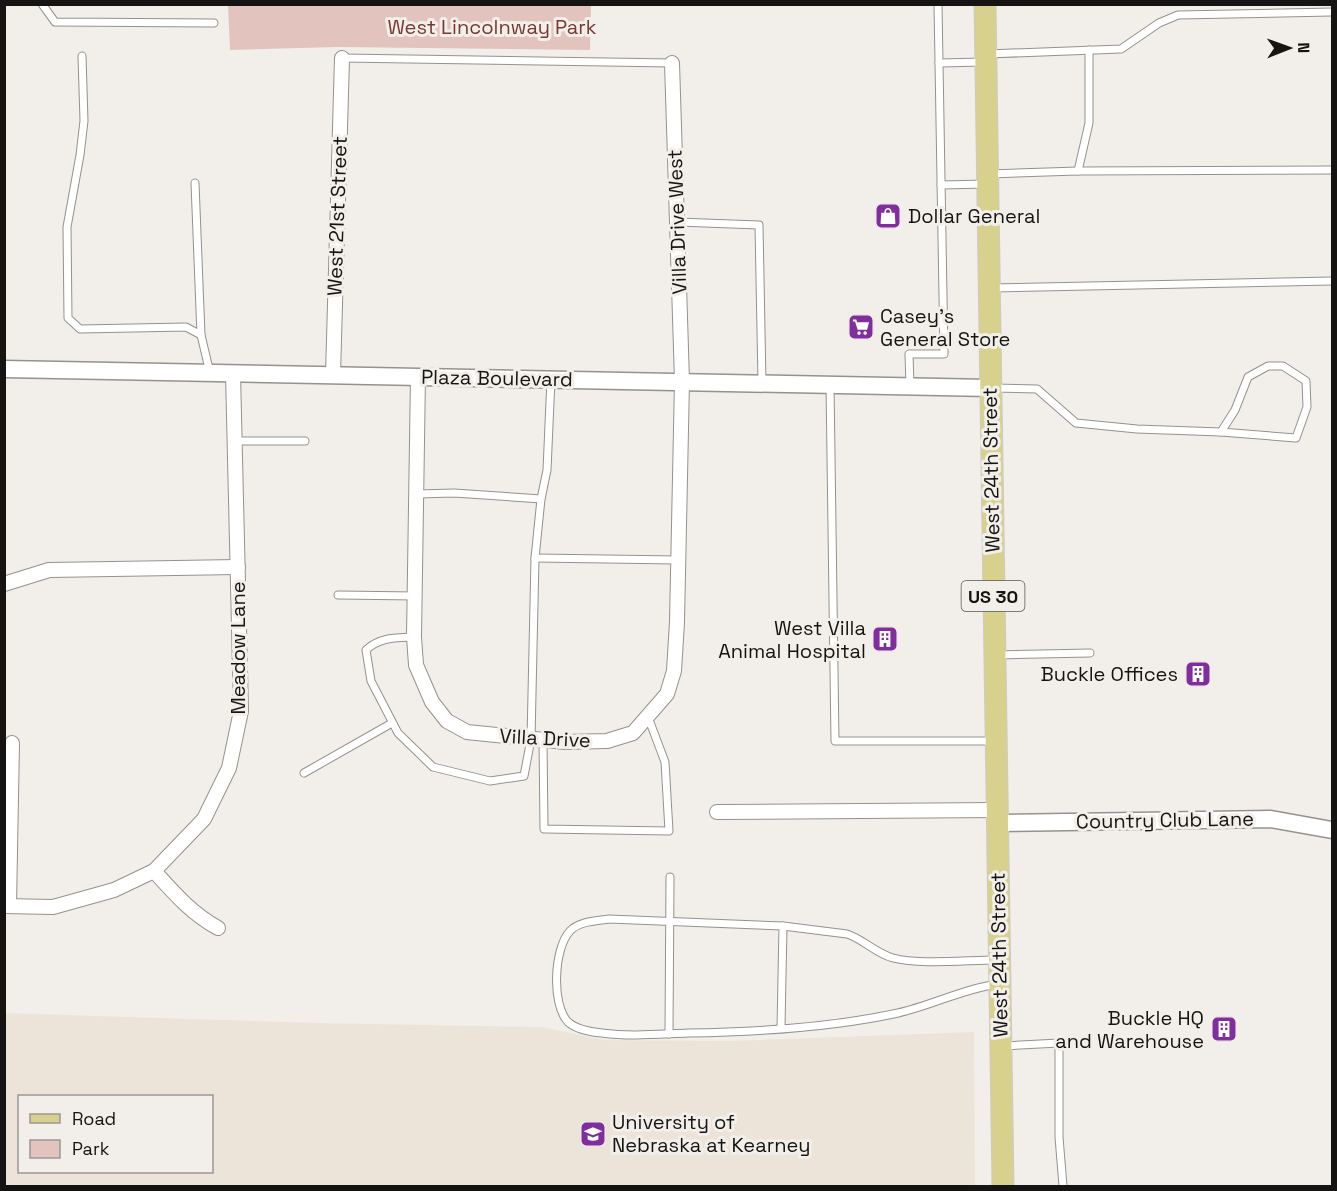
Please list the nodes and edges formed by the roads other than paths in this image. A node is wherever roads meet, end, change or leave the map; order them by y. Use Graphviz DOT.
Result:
graph roads {
  1 [pos="42,4"];
  2 [pos="938,4"];
  3 [pos="985,4"];
  4 [pos="1332,12"];
  5 [pos="214,23"];
  6 [pos="1089,50"];
  7 [pos="82,56"];
  8 [pos="342,58"];
  9 [pos="985,58"];
  10 [pos="672,63"];
  11 [pos="939,63"];
  12 [pos="1332,170"];
  13 [pos="1078,171"];
  14 [pos="986,179"];
  15 [pos="195,183"];
  16 [pos="941,184"];
  17 [pos="677,222"];
  18 [pos="1332,281"];
  19 [pos="988,288"];
  20 [pos="201,335"];
  21 [pos="4,369"];
  22 [pos="210,373"];
  23 [pos="233,373"];
  24 [pos="333,375"];
  25 [pos="418,376"];
  26 [pos="551,379"];
  27 [pos="682,381"];
  28 [pos="762,383"];
  29 [pos="830,385"];
  30 [pos="910,386"];
  31 [pos="990,388"];
  32 [pos="1221,432"];
  33 [pos="235,441"];
  34 [pos="305,441"];
  35 [pos="417,494"];
  36 [pos="541,499"];
  37 [pos="535,558"];
  38 [pos="678,560"];
  39 [pos="238,567"];
  40 [pos="4,584"];
  41 [pos="338,595"];
  42 [pos="416,596"];
  43 [pos="414,637"];
  44 [pos="1090,652"];
  45 [pos="994,655"];
  46 [pos="648,717"];
  47 [pos="393,723"];
  48 [pos="537,739"];
  49 [pos="995,741"];
  50 [pos="12,743"];
  51 [pos="304,773"];
  52 [pos="717,812"];
  53 [pos="996,816"];
  54 [pos="1332,830"];
  55 [pos="154,871"];
  56 [pos="670,877"];
  57 [pos="7,906"];
  58 [pos="669,921"];
  59 [pos="783,926"];
  60 [pos="218,928"];
  61 [pos="999,960"];
  62 [pos="1000,984"];
  63 [pos="781,1028"];
  64 [pos="669,1034"];
  65 [pos="1002,1046"];
  66 [pos="1003,1186"];
  67 [pos="1063,1186"];
  1 -- 5 [label="lane"];
  2 -- 11 [label="lane"];
  3 -- 9 [label="main road, West 24th Street / US 30"];
  4 -- 6 [label="lane"];
  6 -- 9 [label="lane"];
  6 -- 13 [label="lane"];
  7 -- 20 [label="lane"];
  8 -- 10 [label="lane"];
  8 -- 24 [label="street, West 21st Street"];
  9 -- 11 [label="lane"];
  9 -- 14 [label="main road, West 24th Street / US 30"];
  10 -- 17 [label="street, Villa Drive West"];
  11 -- 16 [label="lane"];
  12 -- 13 [label="lane"];
  13 -- 14 [label="lane"];
  14 -- 16 [label="lane"];
  14 -- 19 [label="main road, West 24th Street / US 30"];
  15 -- 20 [label="lane"];
  16 -- 30 [label="lane"];
  17 -- 27 [label="street, Villa Drive West"];
  17 -- 28 [label="lane"];
  18 -- 19 [label="lane"];
  19 -- 31 [label="main road, West 24th Street / US 30"];
  20 -- 22 [label="lane"];
  21 -- 22 [label="street, Plaza Boulevard"];
  22 -- 23 [label="street, Plaza Boulevard"];
  23 -- 24 [label="street, Plaza Boulevard"];
  23 -- 33 [label="street, Meadow Lane"];
  24 -- 25 [label="street, Plaza Boulevard"];
  25 -- 26 [label="street, Plaza Boulevard"];
  25 -- 35 [label="street, Villa Drive"];
  26 -- 27 [label="street, Plaza Boulevard"];
  26 -- 36 [label="lane"];
  27 -- 28 [label="street, Plaza Boulevard"];
  27 -- 38 [label="street, Villa Drive"];
  28 -- 29 [label="street, Plaza Boulevard"];
  29 -- 30 [label="street, Plaza Boulevard"];
  29 -- 49 [label="lane"];
  30 -- 31 [label="street, Plaza Boulevard"];
  31 -- 32 [label="lane"];
  31 -- 45 [label="main road, West 24th Street / US 30"];
  32 -- 32 [label="lane"];
  33 -- 34 [label="lane"];
  33 -- 39 [label="street, Meadow Lane"];
  35 -- 36 [label="lane"];
  35 -- 42 [label="street, Villa Drive"];
  36 -- 37 [label="lane"];
  37 -- 38 [label="lane"];
  37 -- 48 [label="lane"];
  38 -- 46 [label="street, Villa Drive"];
  39 -- 40 [label="street, Meadow Lane"];
  39 -- 55 [label="street, Meadow Lane"];
  41 -- 42 [label="lane"];
  42 -- 43 [label="street, Villa Drive"];
  43 -- 47 [label="lane"];
  43 -- 48 [label="street, Villa Drive"];
  44 -- 45 [label="lane"];
  45 -- 49 [label="main road, West 24th Street / US 30"];
  46 -- 48 [label="street, Villa Drive"];
  46 -- 48 [label="lane"];
  47 -- 48 [label="lane"];
  47 -- 51 [label="lane"];
  49 -- 53 [label="main road, West 24th Street / US 30"];
  50 -- 57 [label="street"];
  52 -- 53 [label="street"];
  53 -- 54 [label="street, Country Club Lane"];
  53 -- 61 [label="main road, West 24th Street / US 30"];
  55 -- 57 [label="street, Meadow Lane"];
  55 -- 60 [label="street"];
  56 -- 58 [label="lane"];
  58 -- 59 [label="lane"];
  58 -- 64 [label="lane"];
  58 -- 64 [label="lane"];
  59 -- 61 [label="lane"];
  59 -- 63 [label="lane"];
  61 -- 62 [label="main road, West 24th Street / US 30"];
  62 -- 63 [label="lane"];
  62 -- 65 [label="main road, West 24th Street / US 30"];
  63 -- 64 [label="lane"];
  65 -- 66 [label="main road, West 24th Street / US 30"];
  65 -- 67 [label="lane"];
}
